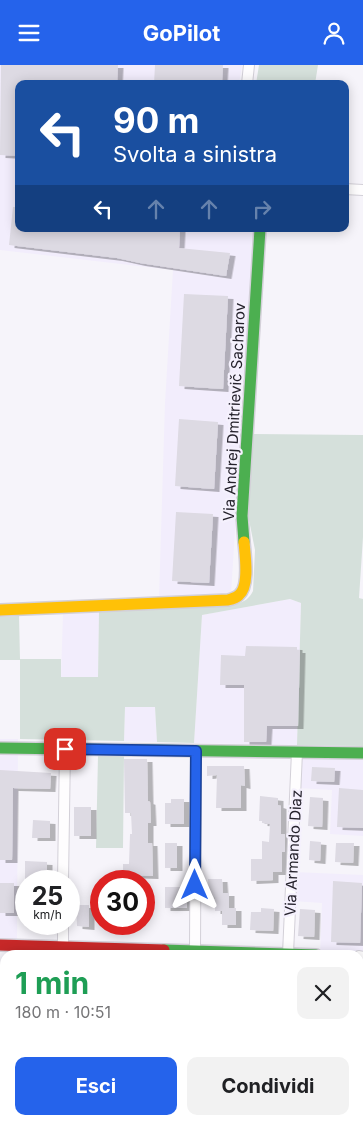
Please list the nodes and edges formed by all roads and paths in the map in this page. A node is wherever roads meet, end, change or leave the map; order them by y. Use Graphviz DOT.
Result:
graph roads {
  1 [pos="249,65"];
  2 [pos="247,80"];
  3 [pos="349,189"];
  4 [pos="363,190"];
  5 [pos="260,232"];
  6 [pos="0,610"];
  7 [pos="0,748"];
  8 [pos="65,749"];
  9 [pos="196,751"];
  10 [pos="297,752"];
  11 [pos="363,753"];
  12 [pos="64,870"];
  13 [pos="63,935"];
  14 [pos="0,945"];
  15 [pos="63,947"];
  16 [pos="162,950"];
  17 [pos="195,950"];
  18 [pos="294,950"];
  1 -- 2 [label="street"];
  3 -- 4 [label="street"];
  5 -- 6 [label="street, Via Andrej Dmitrievič Sacharov"];
  7 -- 8 [label="street"];
  8 -- 9 [label="street"];
  8 -- 12 [label="street"];
  9 -- 10 [label="street"];
  9 -- 17 [label="street"];
  10 -- 11 [label="street"];
  10 -- 18 [label="street, Via Armando Diaz"];
  13 -- 15 [label="street"];
  14 -- 15 [label="street"];
  15 -- 16 [label="street"];
}
